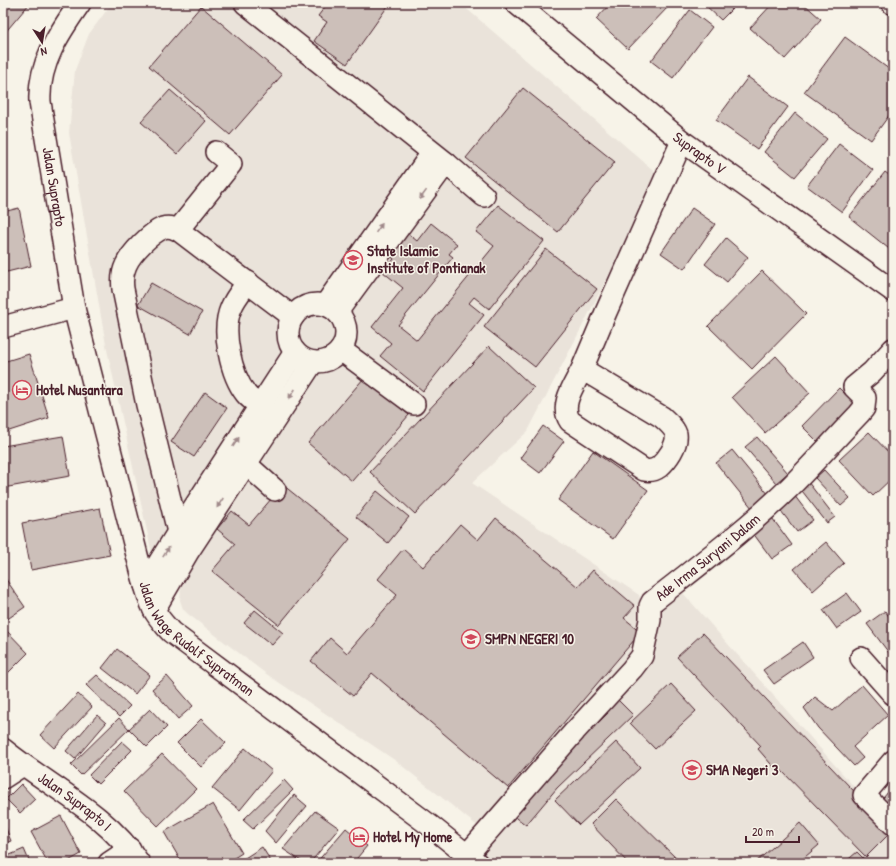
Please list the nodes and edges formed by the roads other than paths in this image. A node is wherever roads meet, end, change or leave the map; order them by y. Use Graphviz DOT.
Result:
graph roads {
  1 [pos="80,3"];
  2 [pos="245,3"];
  3 [pos="516,3"];
  4 [pos="682,141"];
  5 [pos="216,152"];
  6 [pos="439,158"];
  7 [pos="484,196"];
  8 [pos="178,230"];
  9 [pos="248,282"];
  10 [pos="893,290"];
  11 [pos="74,308"];
  12 [pos="331,309"];
  13 [pos="293,317"];
  14 [pos="3,327"];
  15 [pos="893,349"];
  16 [pos="341,350"];
  17 [pos="295,352"];
  18 [pos="313,362"];
  19 [pos="582,369"];
  20 [pos="414,404"];
  21 [pos="260,406"];
  22 [pos="246,464"];
  23 [pos="275,490"];
  24 [pos="178,532"];
  25 [pos="145,585"];
  26 [pos="154,610"];
  27 [pos="861,658"];
  28 [pos="893,694"];
  29 [pos="3,749"];
  30 [pos="893,761"];
  31 [pos="23,765"];
  32 [pos="3,778"];
  33 [pos="893,824"];
  34 [pos="135,856"];
  35 [pos="472,859"];
  36 [pos="110,863"];
  1 -- 11 [label="street, Jalan Suprapto"];
  2 -- 6 [label="street"];
  3 -- 4 [label="street, Suprapto V"];
  4 -- 10 [label="street, Suprapto V"];
  4 -- 19 [label="street"];
  5 -- 8 [label="street"];
  6 -- 7 [label="street"];
  6 -- 12 [label="street"];
  8 -- 9 [label="street"];
  8 -- 24 [label="street"];
  9 -- 13 [label="street"];
  9 -- 21 [label="street"];
  11 -- 14 [label="street"];
  11 -- 25 [label="street, Jalan Wage Rudolf Supratman"];
  12 -- 13 [label="street"];
  12 -- 16 [label="street"];
  13 -- 17 [label="street"];
  15 -- 35 [label="street, Ade Irma Suryani Dalam"];
  16 -- 18 [label="street"];
  16 -- 20 [label="street"];
  17 -- 18 [label="street"];
  17 -- 21 [label="street"];
  18 -- 22 [label="street, one-way"];
  19 -- 19 [label="street"];
  24 -- 21 [label="street, one-way"];
  22 -- 23 [label="street"];
  22 -- 26 [label="street, one-way"];
  25 -- 24 [label="street, one-way"];
  25 -- 26 [label="street, Jalan Wage Rudolf Supratman"];
  26 -- 35 [label="street, Jalan Wage Rudolf Supratman"];
  27 -- 28 [label="street"];
  29 -- 31 [label="street, Jalan Suprapto I"];
  30 -- 33 [label="street"];
  31 -- 32 [label="street"];
  31 -- 34 [label="street, Jalan Suprapto I"];
  34 -- 36 [label="street"];
}
